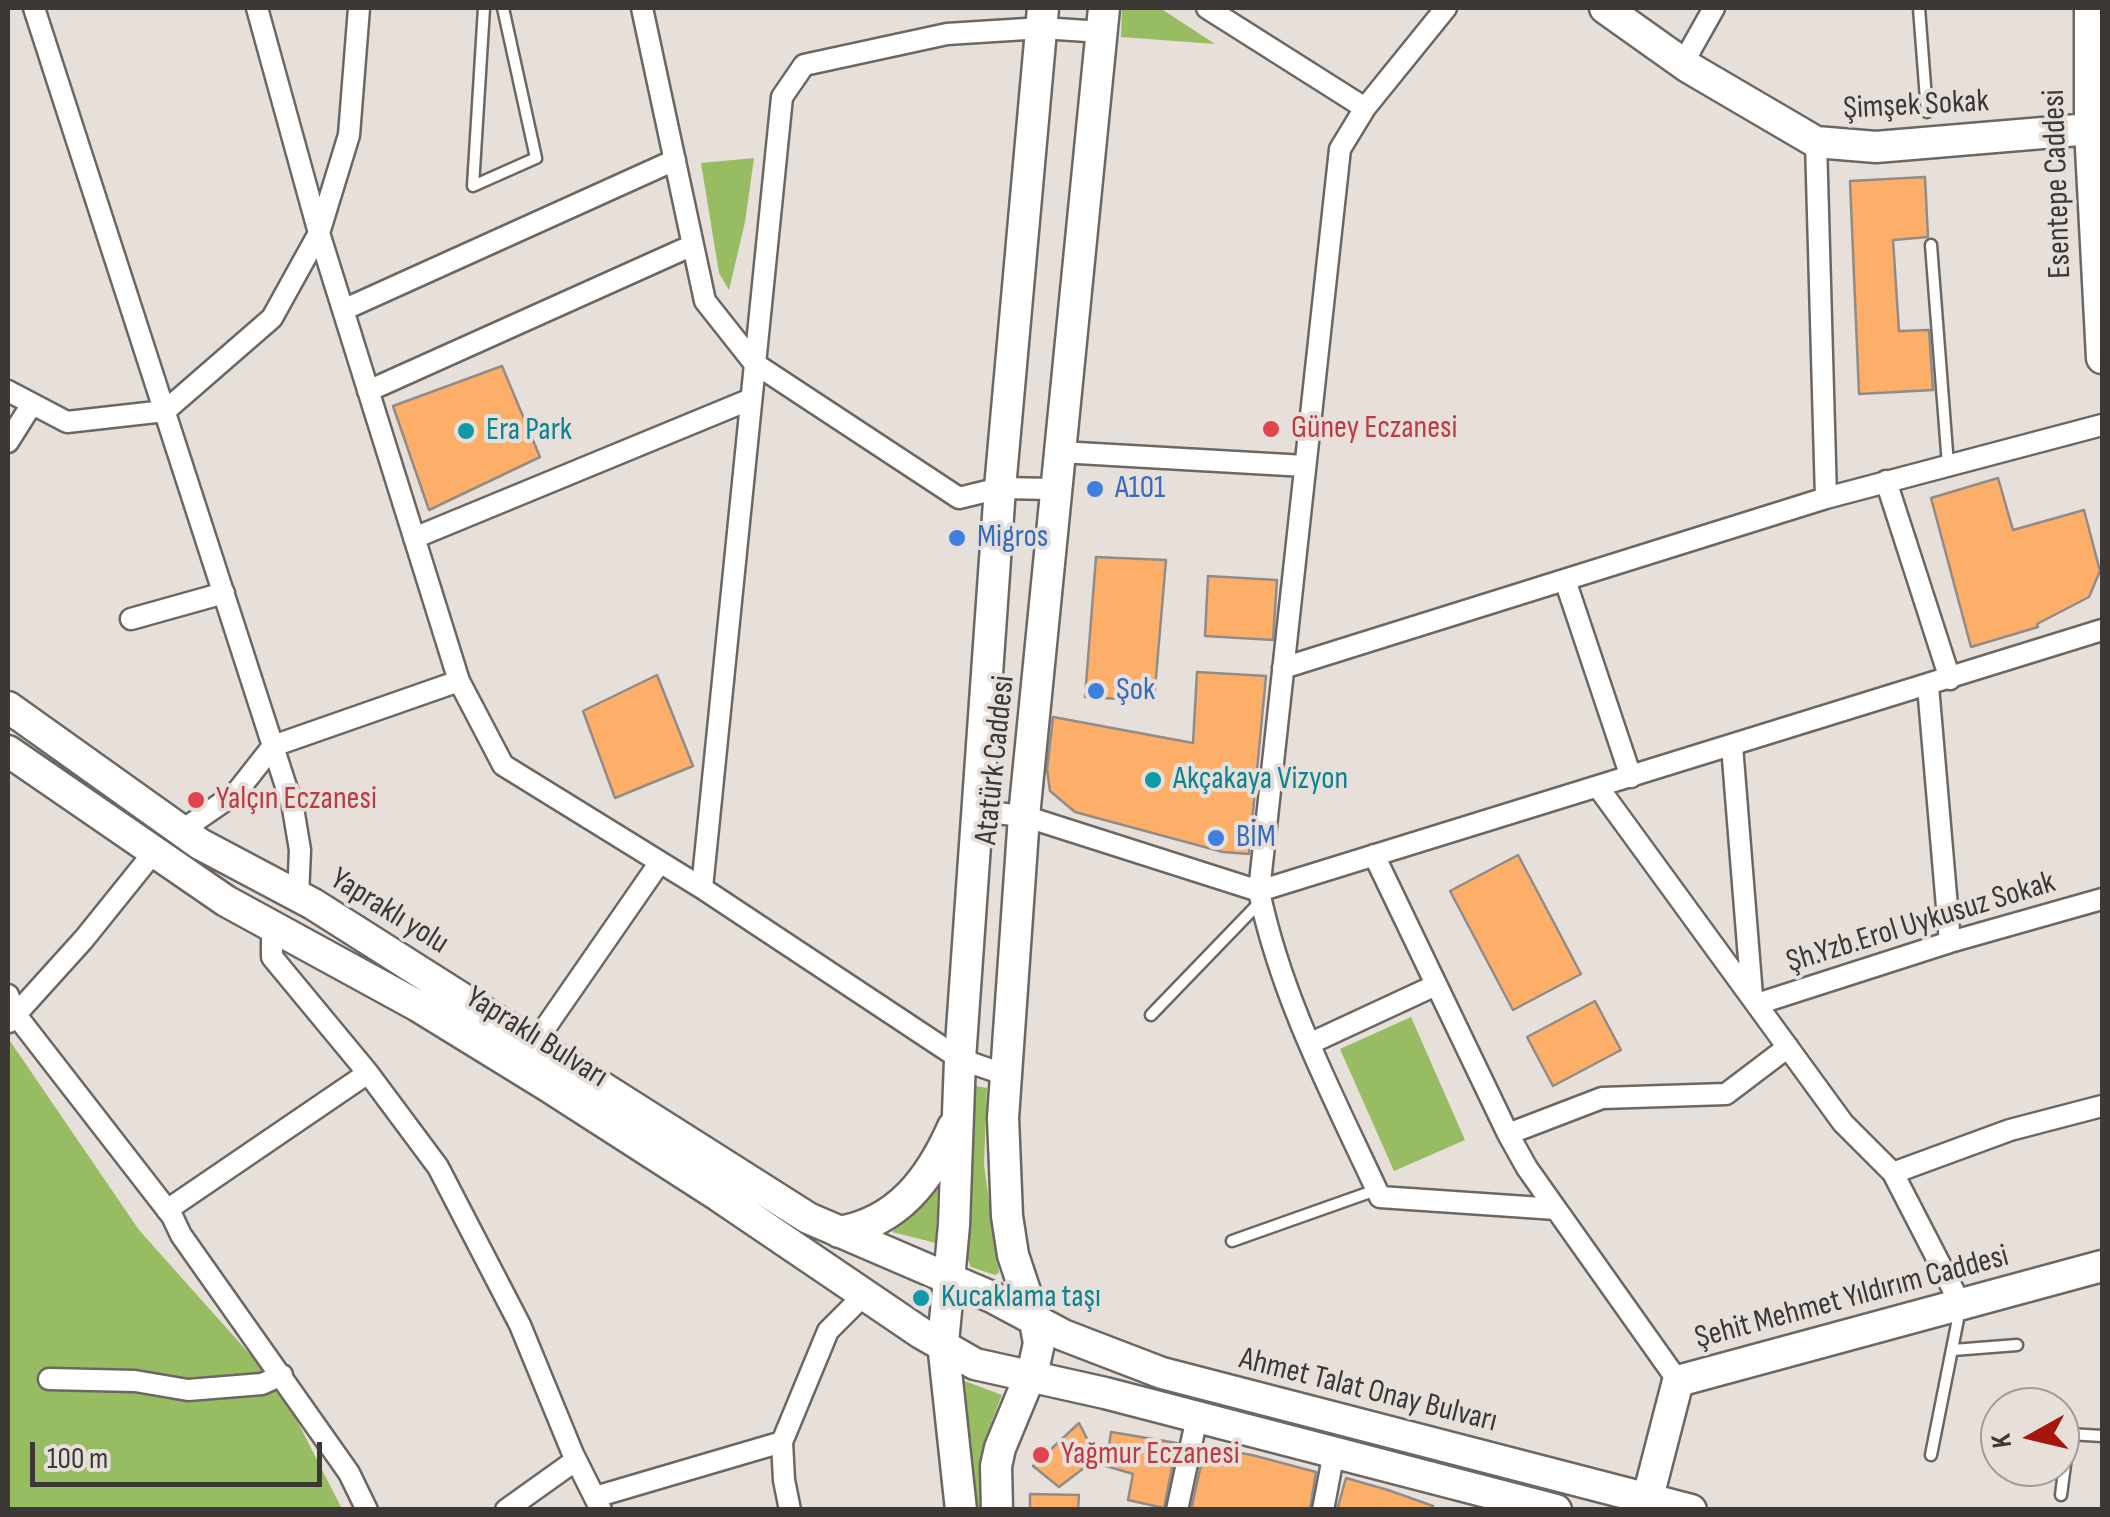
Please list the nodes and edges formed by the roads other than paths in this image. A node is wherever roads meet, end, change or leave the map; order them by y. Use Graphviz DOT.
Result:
graph roads {
  1 [pos="34,8"];
  2 [pos="257,8"];
  3 [pos="360,8"];
  4 [pos="484,8"];
  5 [pos="503,8"];
  6 [pos="642,8"];
  7 [pos="1208,8"];
  8 [pos="1446,8"];
  9 [pos="1605,8"];
  10 [pos="1714,8"];
  11 [pos="1918,8"];
  12 [pos="2090,8"];
  13 [pos="1043,18"];
  14 [pos="1103,20"];
  15 [pos="1682,63"];
  16 [pos="1365,108"];
  17 [pos="1927,112"];
  18 [pos="2096,129"];
  19 [pos="1816,142"];
  20 [pos="675,160"];
  21 [pos="319,233"];
  22 [pos="693,245"];
  23 [pos="1931,245"];
  24 [pos="343,310"];
  25 [pos="2102,358"];
  26 [pos="754,363"];
  27 [pos="368,391"];
  28 [pos="8,392"];
  29 [pos="751,399"];
  30 [pos="32,404"];
  31 [pos="165,411"];
  32 [pos="2102,425"];
  33 [pos="8,442"];
  34 [pos="1060,452"];
  35 [pos="1948,465"];
  36 [pos="1305,466"];
  37 [pos="1886,481"];
  38 [pos="1000,488"];
  39 [pos="1056,489"];
  40 [pos="1826,498"];
  41 [pos="414,538"];
  42 [pos="1565,580"];
  43 [pos="224,592"];
  44 [pos="131,619"];
  45 [pos="2102,630"];
  46 [pos="1283,668"];
  47 [pos="1950,679"];
  48 [pos="458,682"];
  49 [pos="1928,686"];
  50 [pos="8,707"];
  51 [pos="273,746"];
  52 [pos="1732,746"];
  53 [pos="8,751"];
  54 [pos="1631,776"];
  55 [pos="1598,787"];
  56 [pos="977,811"];
  57 [pos="1024,816"];
  58 [pos="180,831"];
  59 [pos="154,852"];
  60 [pos="1374,855"];
  61 [pos="660,862"];
  62 [pos="702,888"];
  63 [pos="298,896"];
  64 [pos="1260,896"];
  65 [pos="2102,900"];
  66 [pos="278,930"];
  67 [pos="1950,942"];
  68 [pos="1436,985"];
  69 [pos="8,995"];
  70 [pos="1755,1001"];
  71 [pos="1151,1014"];
  72 [pos="12,1019"];
  73 [pos="1311,1043"];
  74 [pos="534,1044"];
  75 [pos="1788,1047"];
  76 [pos="960,1059"];
  77 [pos="368,1073"];
  78 [pos="1006,1075"];
  79 [pos="2102,1106"];
  80 [pos="958,1115"];
  81 [pos="1508,1134"];
  82 [pos="1893,1174"];
  83 [pos="1376,1190"];
  84 [pos="1556,1209"];
  85 [pos="167,1210"];
  86 [pos="838,1232"];
  87 [pos="1232,1241"];
  88 [pos="2102,1266"];
  89 [pos="950,1280"];
  90 [pos="865,1294"];
  91 [pos="1961,1305"];
  92 [pos="1035,1320"];
  93 [pos="2017,1345"];
  94 [pos="943,1347"];
  95 [pos="1953,1350"];
  96 [pos="282,1376"];
  97 [pos="1028,1378"];
  98 [pos="49,1379"];
  99 [pos="1678,1381"];
  100 [pos="1197,1418"];
  101 [pos="2102,1436"];
  102 [pos="782,1442"];
  103 [pos="1334,1452"];
  104 [pos="1931,1455"];
  105 [pos="576,1460"];
  106 [pos="2061,1496"];
  107 [pos="1648,1497"];
  108 [pos="1477,1499"];
  109 [pos="598,1503"];
  110 [pos="367,1510"];
  111 [pos="506,1510"];
  112 [pos="790,1510"];
  113 [pos="961,1510"];
  114 [pos="997,1510"];
  115 [pos="1178,1510"];
  116 [pos="1323,1510"];
  117 [pos="1556,1510"];
  118 [pos="1691,1510"];
  1 -- 31 [label="street"];
  2 -- 21 [label="street"];
  3 -- 21 [label="street"];
  4 -- 5 [label="lane"];
  6 -- 20 [label="street"];
  7 -- 16 [label="street"];
  8 -- 16 [label="street"];
  9 -- 15 [label="main road, Şimşek Sokak"];
  10 -- 15 [label="street"];
  11 -- 17 [label="lane"];
  12 -- 18 [label="main road, Esentepe Caddesi"];
  13 -- 14 [label="street"];
  13 -- 26 [label="street"];
  13 -- 38 [label="main road, Atatürk Caddesi"];
  14 -- 34 [label="main road, Atatürk Caddesi"];
  15 -- 19 [label="main road, Şimşek Sokak"];
  16 -- 36 [label="street"];
  18 -- 19 [label="main road, Şimşek Sokak"];
  18 -- 25 [label="main road, Esentepe Caddesi"];
  19 -- 40 [label="street"];
  20 -- 22 [label="street"];
  20 -- 24 [label="street"];
  21 -- 24 [label="street"];
  21 -- 31 [label="street"];
  22 -- 26 [label="street"];
  22 -- 27 [label="street"];
  23 -- 35 [label="lane"];
  24 -- 27 [label="street"];
  26 -- 29 [label="street"];
  26 -- 38 [label="street"];
  27 -- 41 [label="street"];
  28 -- 30 [label="street"];
  29 -- 41 [label="street"];
  29 -- 62 [label="street"];
  30 -- 31 [label="street"];
  30 -- 33 [label="street"];
  31 -- 43 [label="street"];
  32 -- 35 [label="street"];
  34 -- 36 [label="street"];
  34 -- 39 [label="main road, Atatürk Caddesi"];
  35 -- 37 [label="street"];
  36 -- 46 [label="street"];
  37 -- 40 [label="street"];
  37 -- 47 [label="street"];
  38 -- 39 [label="street"];
  38 -- 56 [label="main road, Atatürk Caddesi"];
  39 -- 57 [label="main road, Atatürk Caddesi"];
  40 -- 42 [label="street"];
  41 -- 48 [label="street"];
  42 -- 46 [label="street"];
  42 -- 54 [label="street"];
  43 -- 44 [label="street"];
  43 -- 51 [label="street"];
  45 -- 47 [label="street"];
  46 -- 64 [label="street"];
  47 -- 49 [label="street"];
  48 -- 51 [label="street"];
  48 -- 61 [label="street"];
  49 -- 52 [label="street"];
  49 -- 67 [label="street"];
  50 -- 58 [label="main road, Yapraklı yolu"];
  51 -- 58 [label="street"];
  51 -- 63 [label="street"];
  52 -- 54 [label="street"];
  52 -- 70 [label="street"];
  53 -- 59 [label="main road, Yapraklı Bulvarı"];
  54 -- 55 [label="street"];
  55 -- 60 [label="street"];
  55 -- 70 [label="street"];
  56 -- 57 [label="street"];
  56 -- 76 [label="main road, Atatürk Caddesi"];
  57 -- 64 [label="street"];
  57 -- 78 [label="main road, Atatürk Caddesi"];
  58 -- 63 [label="main road, Yapraklı yolu"];
  59 -- 66 [label="main road, Yapraklı Bulvarı"];
  59 -- 72 [label="street"];
  60 -- 64 [label="street"];
  60 -- 68 [label="street"];
  61 -- 62 [label="street"];
  61 -- 74 [label="street"];
  62 -- 76 [label="street"];
  63 -- 66 [label="main road"];
  63 -- 74 [label="main road, Yapraklı yolu"];
  64 -- 71 [label="lane"];
  64 -- 73 [label="street"];
  65 -- 67 [label="street, Şh.Yzb.Erol Uykusuz Sokak"];
  66 -- 77 [label="street"];
  66 -- 90 [label="main road, Yapraklı Bulvarı"];
  67 -- 70 [label="street, Şh.Yzb.Erol Uykusuz Sokak"];
  68 -- 73 [label="street"];
  68 -- 81 [label="street"];
  69 -- 72 [label="street"];
  70 -- 75 [label="street"];
  72 -- 85 [label="street"];
  73 -- 83 [label="street"];
  74 -- 86 [label="main road, Yapraklı yolu"];
  75 -- 81 [label="street"];
  75 -- 82 [label="street"];
  76 -- 78 [label="street"];
  76 -- 80 [label="main road, Atatürk Caddesi"];
  77 -- 85 [label="street"];
  77 -- 105 [label="street"];
  78 -- 92 [label="main road, Atatürk Caddesi"];
  79 -- 82 [label="street"];
  80 -- 86 [label="main road"];
  80 -- 89 [label="main road, Atatürk Caddesi"];
  81 -- 84 [label="street"];
  82 -- 91 [label="street"];
  83 -- 84 [label="street"];
  83 -- 87 [label="lane"];
  84 -- 99 [label="street"];
  85 -- 96 [label="street"];
  86 -- 89 [label="main road, Yapraklı yolu"];
  88 -- 91 [label="main road, Şehit Mehmet Yıldırım Caddesi"];
  89 -- 92 [label="main road"];
  89 -- 94 [label="main road, Atatürk Caddesi"];
  90 -- 94 [label="main road, Yapraklı Bulvarı"];
  90 -- 102 [label="street"];
  91 -- 95 [label="lane"];
  91 -- 99 [label="main road, Şehit Mehmet Yıldırım Caddesi"];
  92 -- 97 [label="main road, Atatürk Caddesi"];
  92 -- 107 [label="main road, Ahmet Talat Onay Bulvarı"];
  93 -- 95 [label="lane"];
  94 -- 97 [label="main road, Yapraklı Bulvarı"];
  94 -- 113 [label="main road, Atatürk Caddesi"];
  95 -- 104 [label="lane"];
  96 -- 98 [label="street"];
  96 -- 110 [label="street"];
  97 -- 100 [label="main road, Ahmet Talat Onay Bulvarı"];
  97 -- 114 [label="main road, Atatürk Caddesi"];
  99 -- 107 [label="main road, Şehit Mehmet Yıldırım Caddesi"];
  100 -- 103 [label="main road, Ahmet Talat Onay Bulvarı"];
  100 -- 115 [label="street"];
  101 -- 106 [label="lane"];
  102 -- 109 [label="street"];
  102 -- 112 [label="street"];
  103 -- 108 [label="main road, Ahmet Talat Onay Bulvarı"];
  103 -- 116 [label="street"];
  105 -- 109 [label="street"];
  105 -- 111 [label="street"];
  107 -- 118 [label="main road, Ahmet Talat Onay Bulvarı"];
  108 -- 117 [label="main road, Ahmet Talat Onay Bulvarı"];
}
